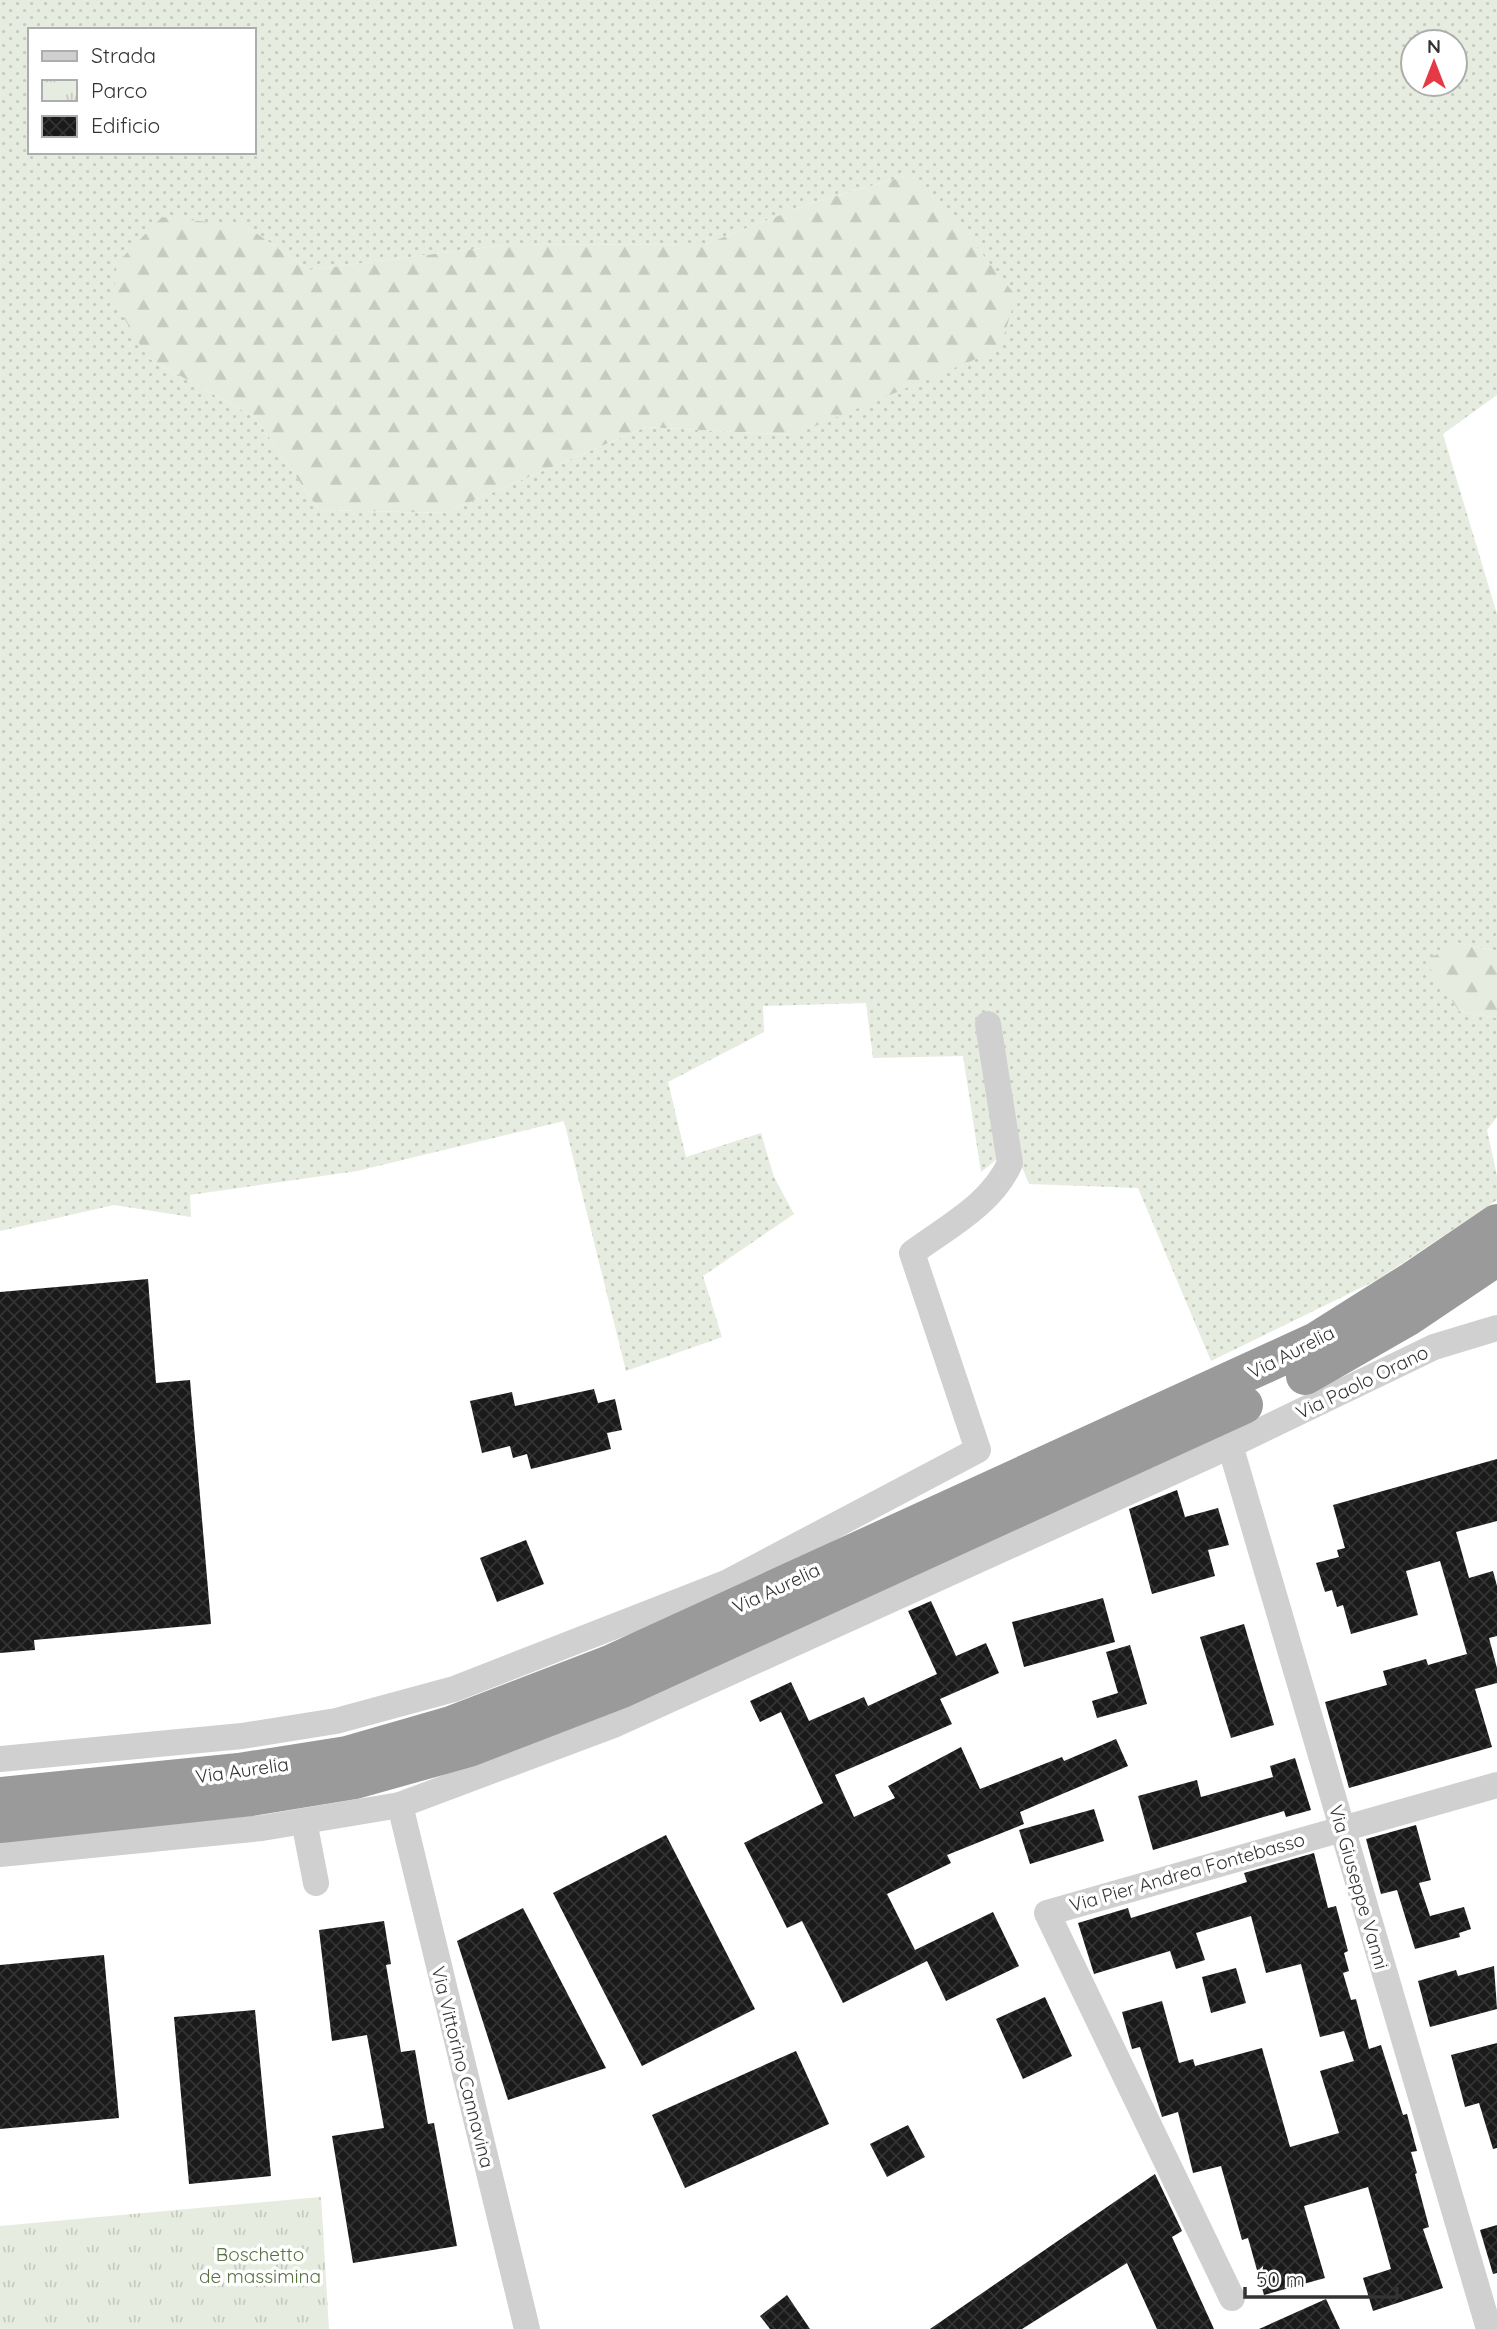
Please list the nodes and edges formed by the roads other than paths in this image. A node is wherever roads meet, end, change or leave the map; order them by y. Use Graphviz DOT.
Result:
graph roads {
  1 [pos="988,1024"];
  2 [pos="1497,1223"];
  3 [pos="1497,1257"];
  4 [pos="1497,1328"];
  5 [pos="1230,1445"];
  6 [pos="930,1518"];
  7 [pos="728,1582"];
  8 [pos="0,1759"];
  9 [pos="1497,1785"];
  10 [pos="0,1796"];
  11 [pos="400,1805"];
  12 [pos="304,1821"];
  13 [pos="0,1824"];
  14 [pos="1342,1827"];
  15 [pos="0,1854"];
  16 [pos="316,1883"];
  17 [pos="1232,2298"];
  18 [pos="1486,2328"];
  19 [pos="527,2329"];
  1 -- 7 [label="street, Via Aurelia"];
  2 -- 6 [label="highway, Via Aurelia"];
  3 -- 13 [label="highway, Via Aurelia"];
  4 -- 5 [label="street, Via Paolo Orano"];
  5 -- 11 [label="street"];
  5 -- 14 [label="street, Via Giuseppe Vanni"];
  6 -- 7 [label="highway"];
  6 -- 10 [label="highway, Via Aurelia"];
  7 -- 8 [label="street, Via Aurelia"];
  9 -- 14 [label="street, Via Pier Andrea Fontebasso"];
  11 -- 12 [label="street"];
  11 -- 19 [label="street, Via Vittorino Cannavina"];
  12 -- 15 [label="street"];
  12 -- 16 [label="street"];
  14 -- 17 [label="street, Via Pier Andrea Fontebasso"];
  14 -- 18 [label="street, Via Giuseppe Vanni"];
}
